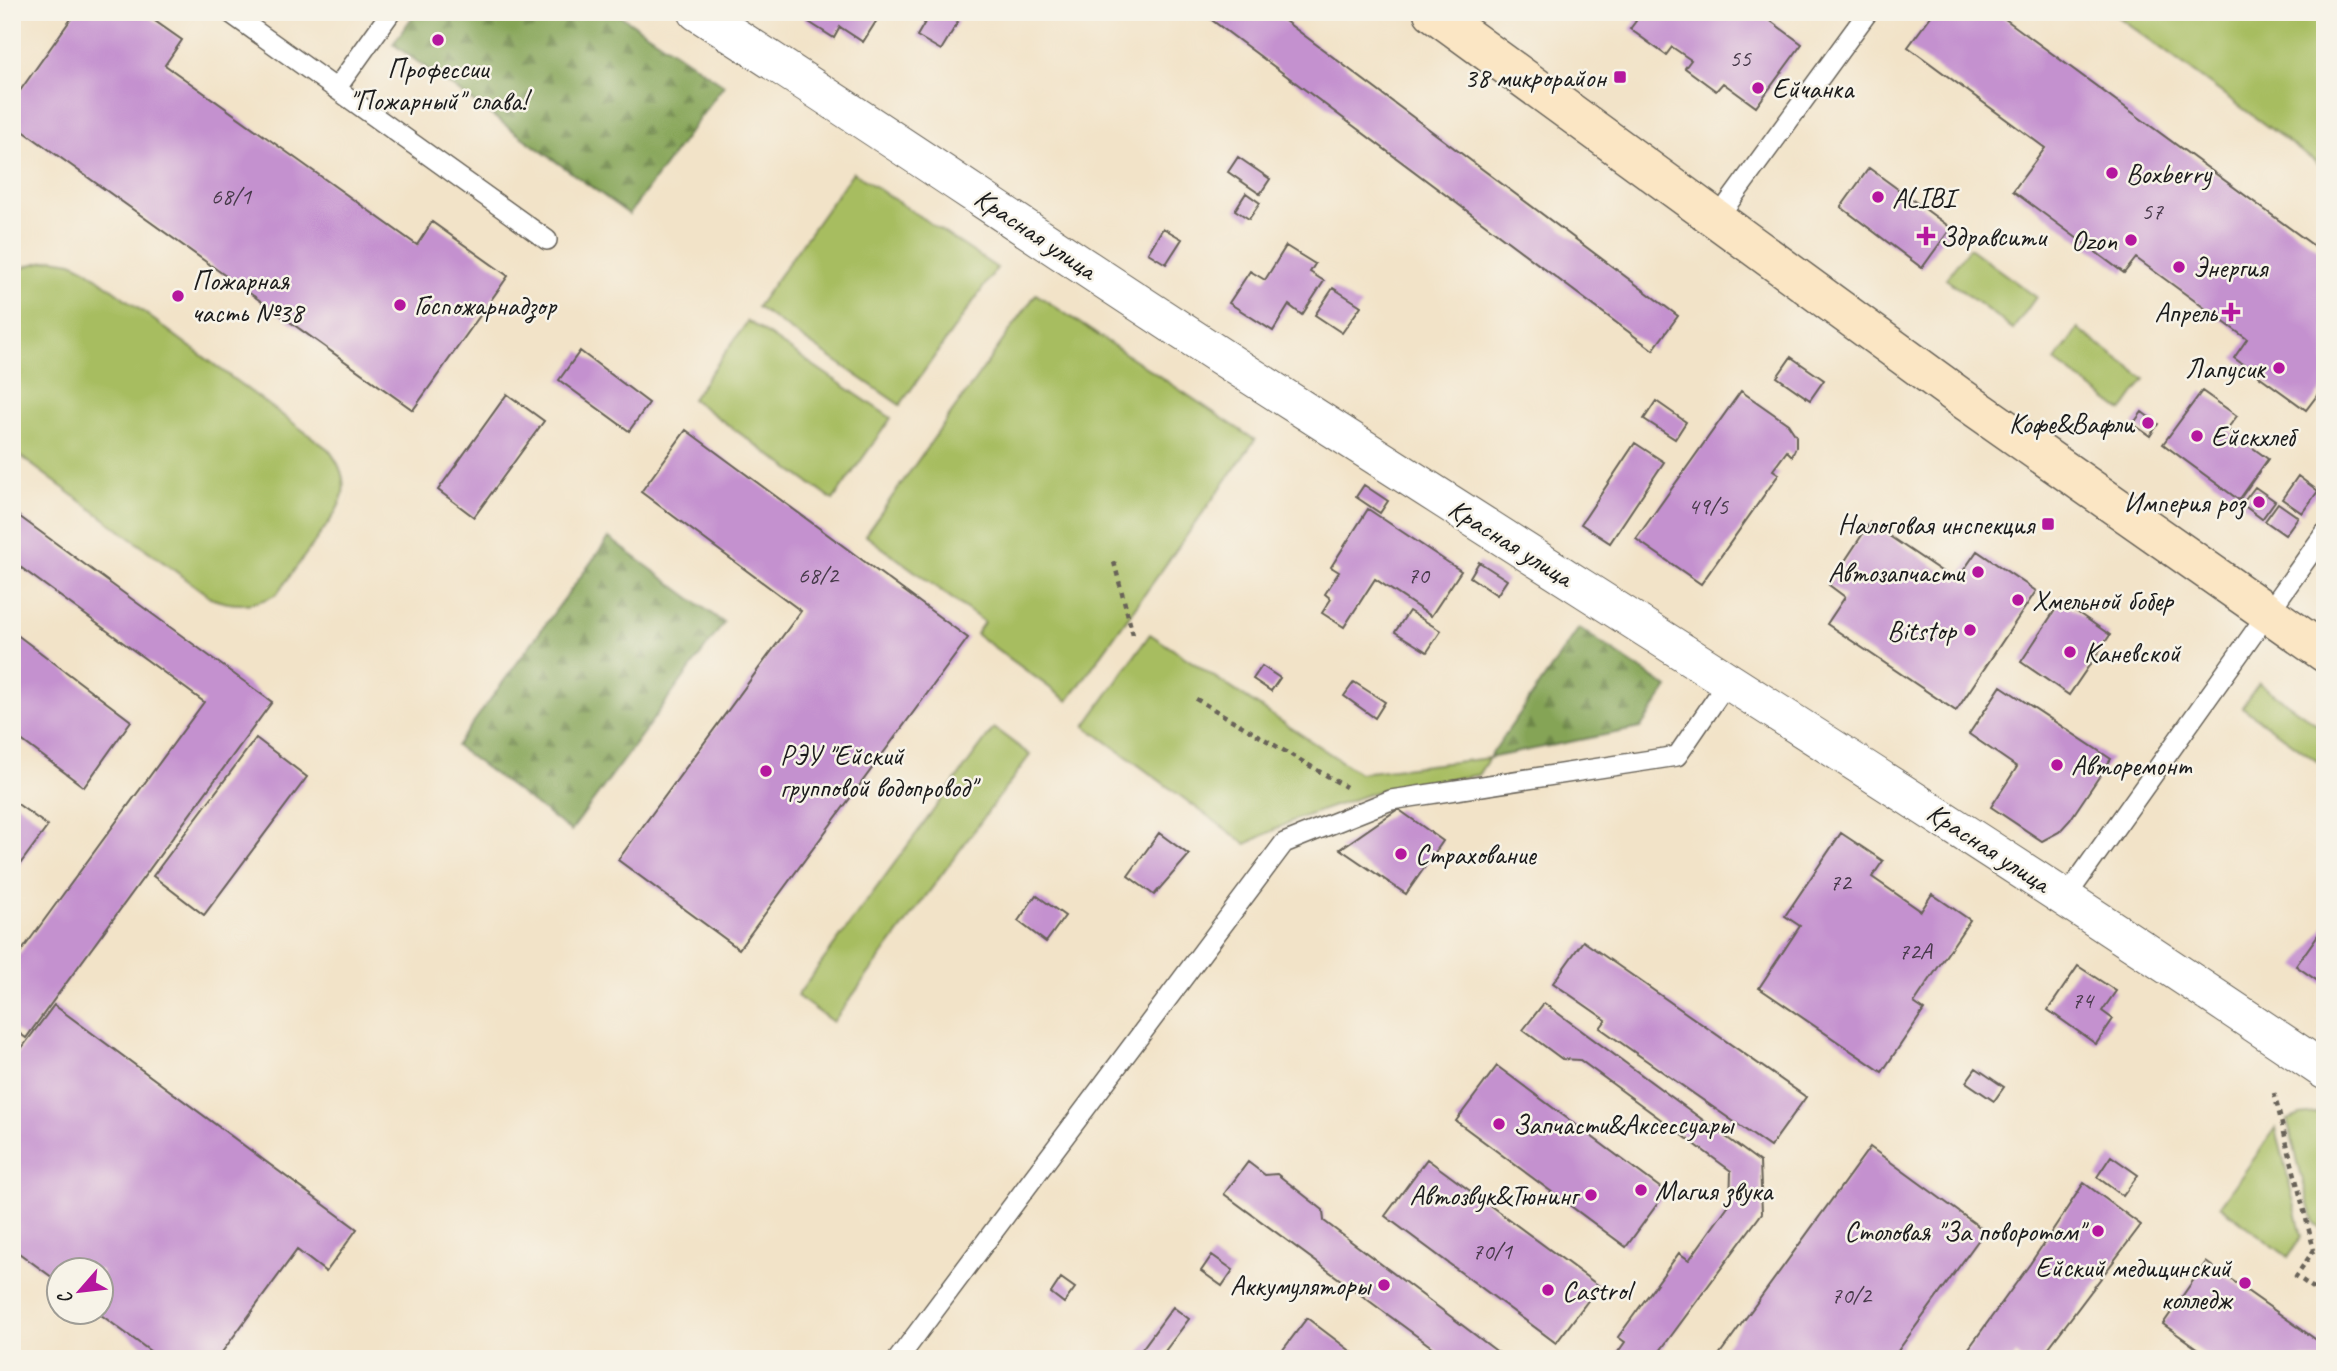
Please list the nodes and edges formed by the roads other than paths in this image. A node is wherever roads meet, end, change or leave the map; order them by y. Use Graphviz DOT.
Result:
graph roads {
  1 [pos="229,12"];
  2 [pos="391,12"];
  3 [pos="697,12"];
  4 [pos="1433,12"];
  5 [pos="1868,12"];
  6 [pos="336,89"];
  7 [pos="1716,219"];
  8 [pos="547,240"];
  9 [pos="2325,533"];
  10 [pos="2268,611"];
  11 [pos="2325,653"];
  12 [pos="1729,680"];
  13 [pos="2066,897"];
  14 [pos="2325,1072"];
  15 [pos="898,1359"];
  1 -- 6 [label="lane"];
  2 -- 6 [label="lane"];
  3 -- 12 [label="street, Красная улица"];
  4 -- 7 [label="street"];
  5 -- 7 [label="lane"];
  6 -- 8 [label="lane"];
  7 -- 10 [label="street"];
  9 -- 10 [label="lane"];
  10 -- 11 [label="street"];
  10 -- 13 [label="lane"];
  12 -- 13 [label="street, Красная улица"];
  12 -- 15 [label="lane"];
  13 -- 14 [label="street, Красная улица"];
}
